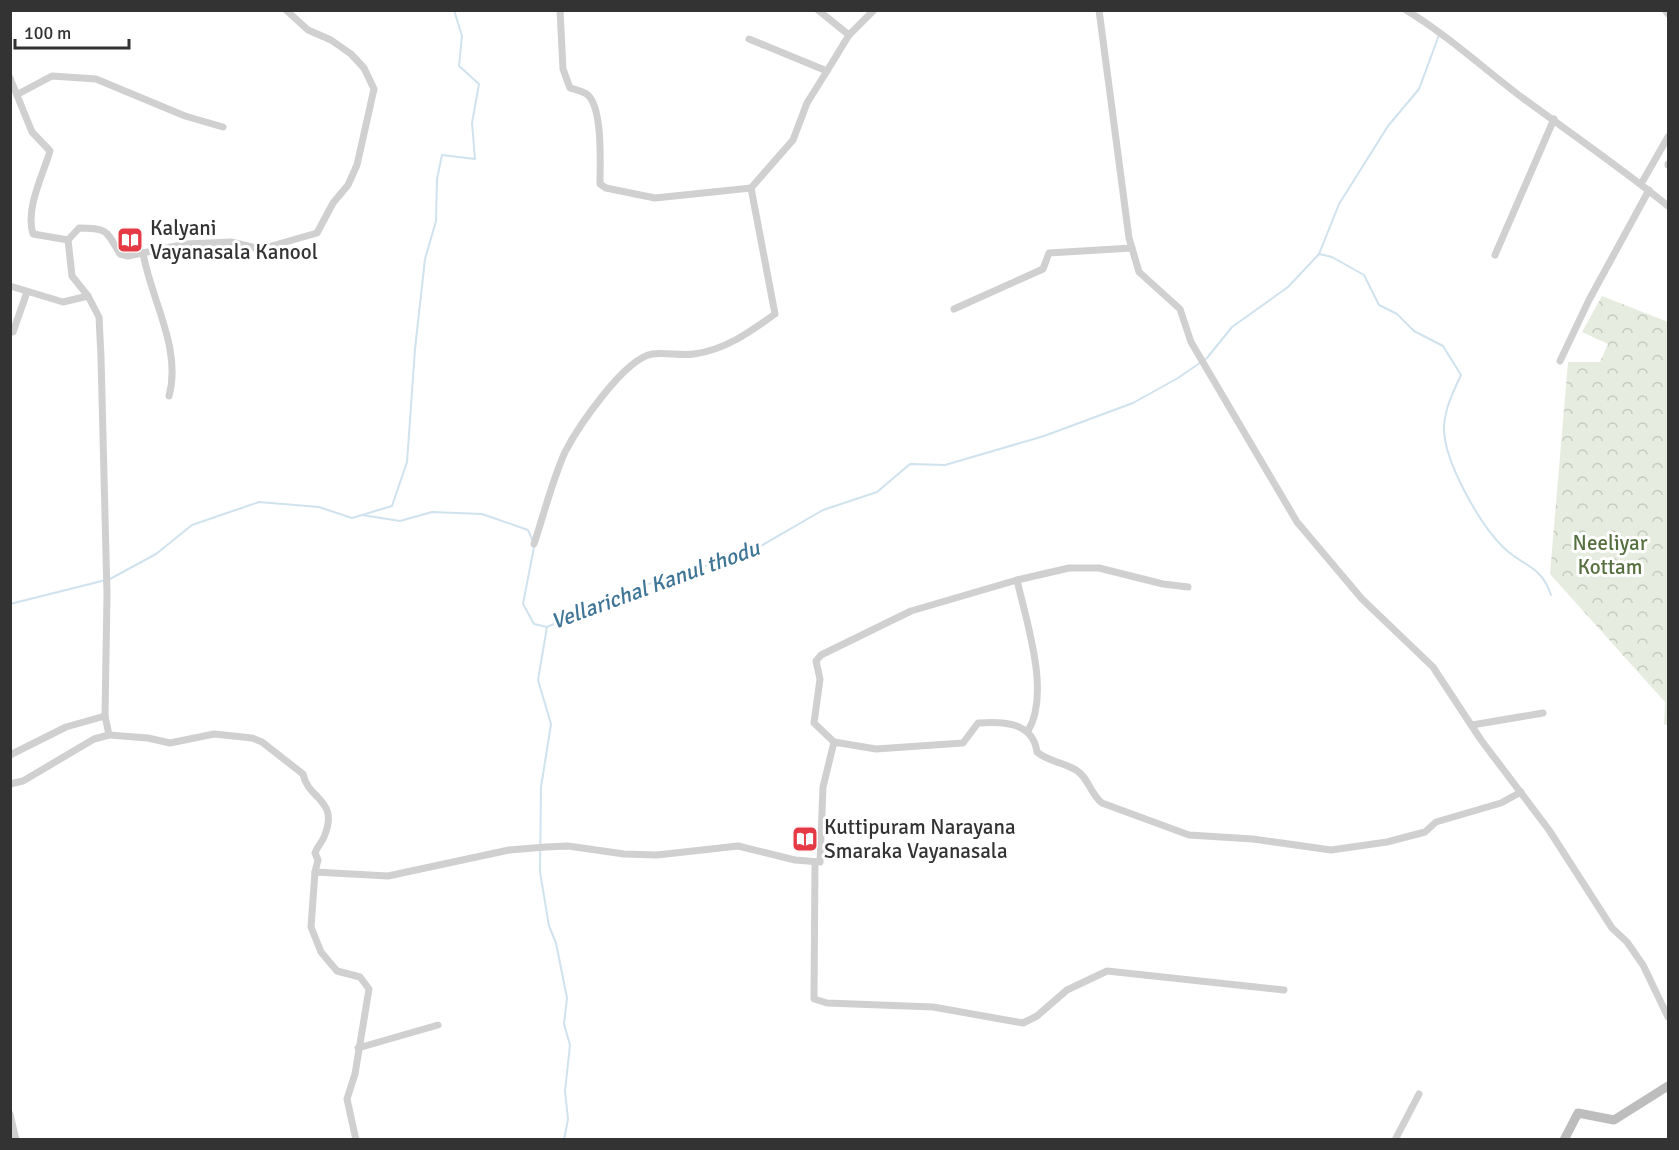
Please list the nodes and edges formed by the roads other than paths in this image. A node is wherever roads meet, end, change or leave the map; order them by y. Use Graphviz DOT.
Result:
graph roads {
  1 [pos="286,10"];
  2 [pos="560,10"];
  3 [pos="818,10"];
  4 [pos="874,10"];
  5 [pos="1099,10"];
  6 [pos="1406,10"];
  7 [pos="1665,10"];
  8 [pos="1668,14"];
  9 [pos="849,35"];
  10 [pos="749,39"];
  11 [pos="827,71"];
  12 [pos="10,78"];
  13 [pos="18,94"];
  14 [pos="1554,119"];
  15 [pos="223,128"];
  16 [pos="1668,136"];
  17 [pos="1641,184"];
  18 [pos="751,188"];
  19 [pos="1649,190"];
  20 [pos="1668,206"];
  21 [pos="68,240"];
  22 [pos="1132,248"];
  23 [pos="143,253"];
  24 [pos="1495,255"];
  25 [pos="10,286"];
  26 [pos="27,292"];
  27 [pos="88,296"];
  28 [pos="954,309"];
  29 [pos="13,332"];
  30 [pos="1560,361"];
  31 [pos="170,396"];
  32 [pos="534,544"];
  33 [pos="1017,580"];
  34 [pos="1188,587"];
  35 [pos="1543,713"];
  36 [pos="105,716"];
  37 [pos="1472,725"];
  38 [pos="1028,731"];
  39 [pos="109,735"];
  40 [pos="834,742"];
  41 [pos="10,754"];
  42 [pos="10,784"];
  43 [pos="1522,794"];
  44 [pos="815,862"];
  45 [pos="315,872"];
  46 [pos="1284,990"];
  47 [pos="1668,1017"];
  48 [pos="438,1025"];
  49 [pos="358,1048"];
  50 [pos="1668,1086"];
  51 [pos="1419,1094"];
  52 [pos="10,1114"];
  53 [pos="16,1140"];
  54 [pos="356,1140"];
  55 [pos="1395,1140"];
  56 [pos="1564,1140"];
  1 -- 23 [label="street"];
  2 -- 18 [label="street"];
  3 -- 9 [label="street"];
  4 -- 9 [label="street"];
  5 -- 22 [label="street"];
  6 -- 14 [label="street"];
  7 -- 8 [label="street"];
  9 -- 11 [label="street"];
  10 -- 11 [label="street"];
  11 -- 18 [label="street"];
  12 -- 13 [label="street"];
  13 -- 15 [label="street"];
  13 -- 21 [label="street"];
  14 -- 17 [label="street"];
  14 -- 24 [label="street"];
  16 -- 17 [label="street"];
  17 -- 19 [label="street"];
  18 -- 32 [label="street"];
  19 -- 20 [label="street"];
  19 -- 30 [label="street"];
  21 -- 23 [label="street"];
  21 -- 27 [label="street"];
  22 -- 28 [label="street"];
  22 -- 37 [label="street"];
  23 -- 31 [label="street"];
  25 -- 26 [label="street"];
  26 -- 27 [label="street"];
  26 -- 29 [label="street"];
  27 -- 36 [label="street"];
  33 -- 34 [label="street"];
  33 -- 38 [label="street"];
  33 -- 40 [label="street"];
  35 -- 37 [label="street"];
  36 -- 39 [label="street"];
  36 -- 41 [label="street"];
  37 -- 43 [label="street"];
  38 -- 40 [label="street"];
  38 -- 43 [label="street"];
  39 -- 42 [label="street"];
  39 -- 45 [label="street"];
  40 -- 44 [label="street"];
  43 -- 47 [label="street"];
  44 -- 45 [label="street"];
  44 -- 46 [label="street"];
  45 -- 49 [label="street"];
  48 -- 49 [label="street"];
  49 -- 54 [label="street"];
  50 -- 56 [label="main road"];
  51 -- 55 [label="street"];
  52 -- 53 [label="street"];
}
